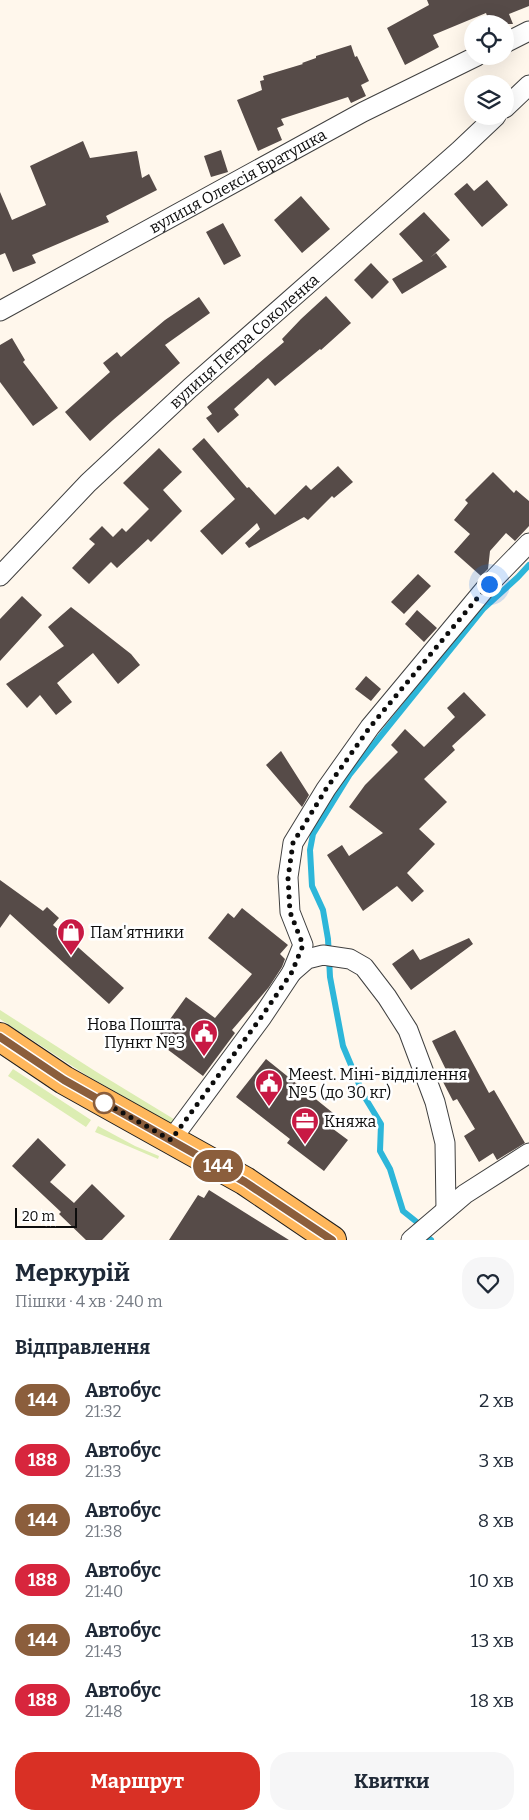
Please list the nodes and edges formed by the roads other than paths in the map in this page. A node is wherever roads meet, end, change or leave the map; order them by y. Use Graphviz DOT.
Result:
graph roads {
  1 [pos="529,31"];
  2 [pos="514,38"];
  3 [pos="464,63"];
  4 [pos="529,85"];
  5 [pos="514,99"];
  6 [pos="487,125"];
  7 [pos="0,311"];
  8 [pos="529,543"];
  9 [pos="0,576"];
  10 [pos="292,972"];
  11 [pos="0,1037"];
  12 [pos="171,1140"];
  13 [pos="529,1154"];
  14 [pos="446,1210"];
  15 [pos="332,1240"];
  16 [pos="411,1240"];
  1 -- 2 [label="street"];
  3 -- 7 [label="street, вулиця Олексія Братушка"];
  4 -- 5 [label="street"];
  6 -- 9 [label="street, вулиця Петра Соколенка"];
  8 -- 10 [label="street"];
  10 -- 12 [label="street"];
  10 -- 14 [label="street"];
  11 -- 12 [label="main road"];
  12 -- 15 [label="main road"];
  13 -- 14 [label="street"];
  14 -- 16 [label="street"];
}
